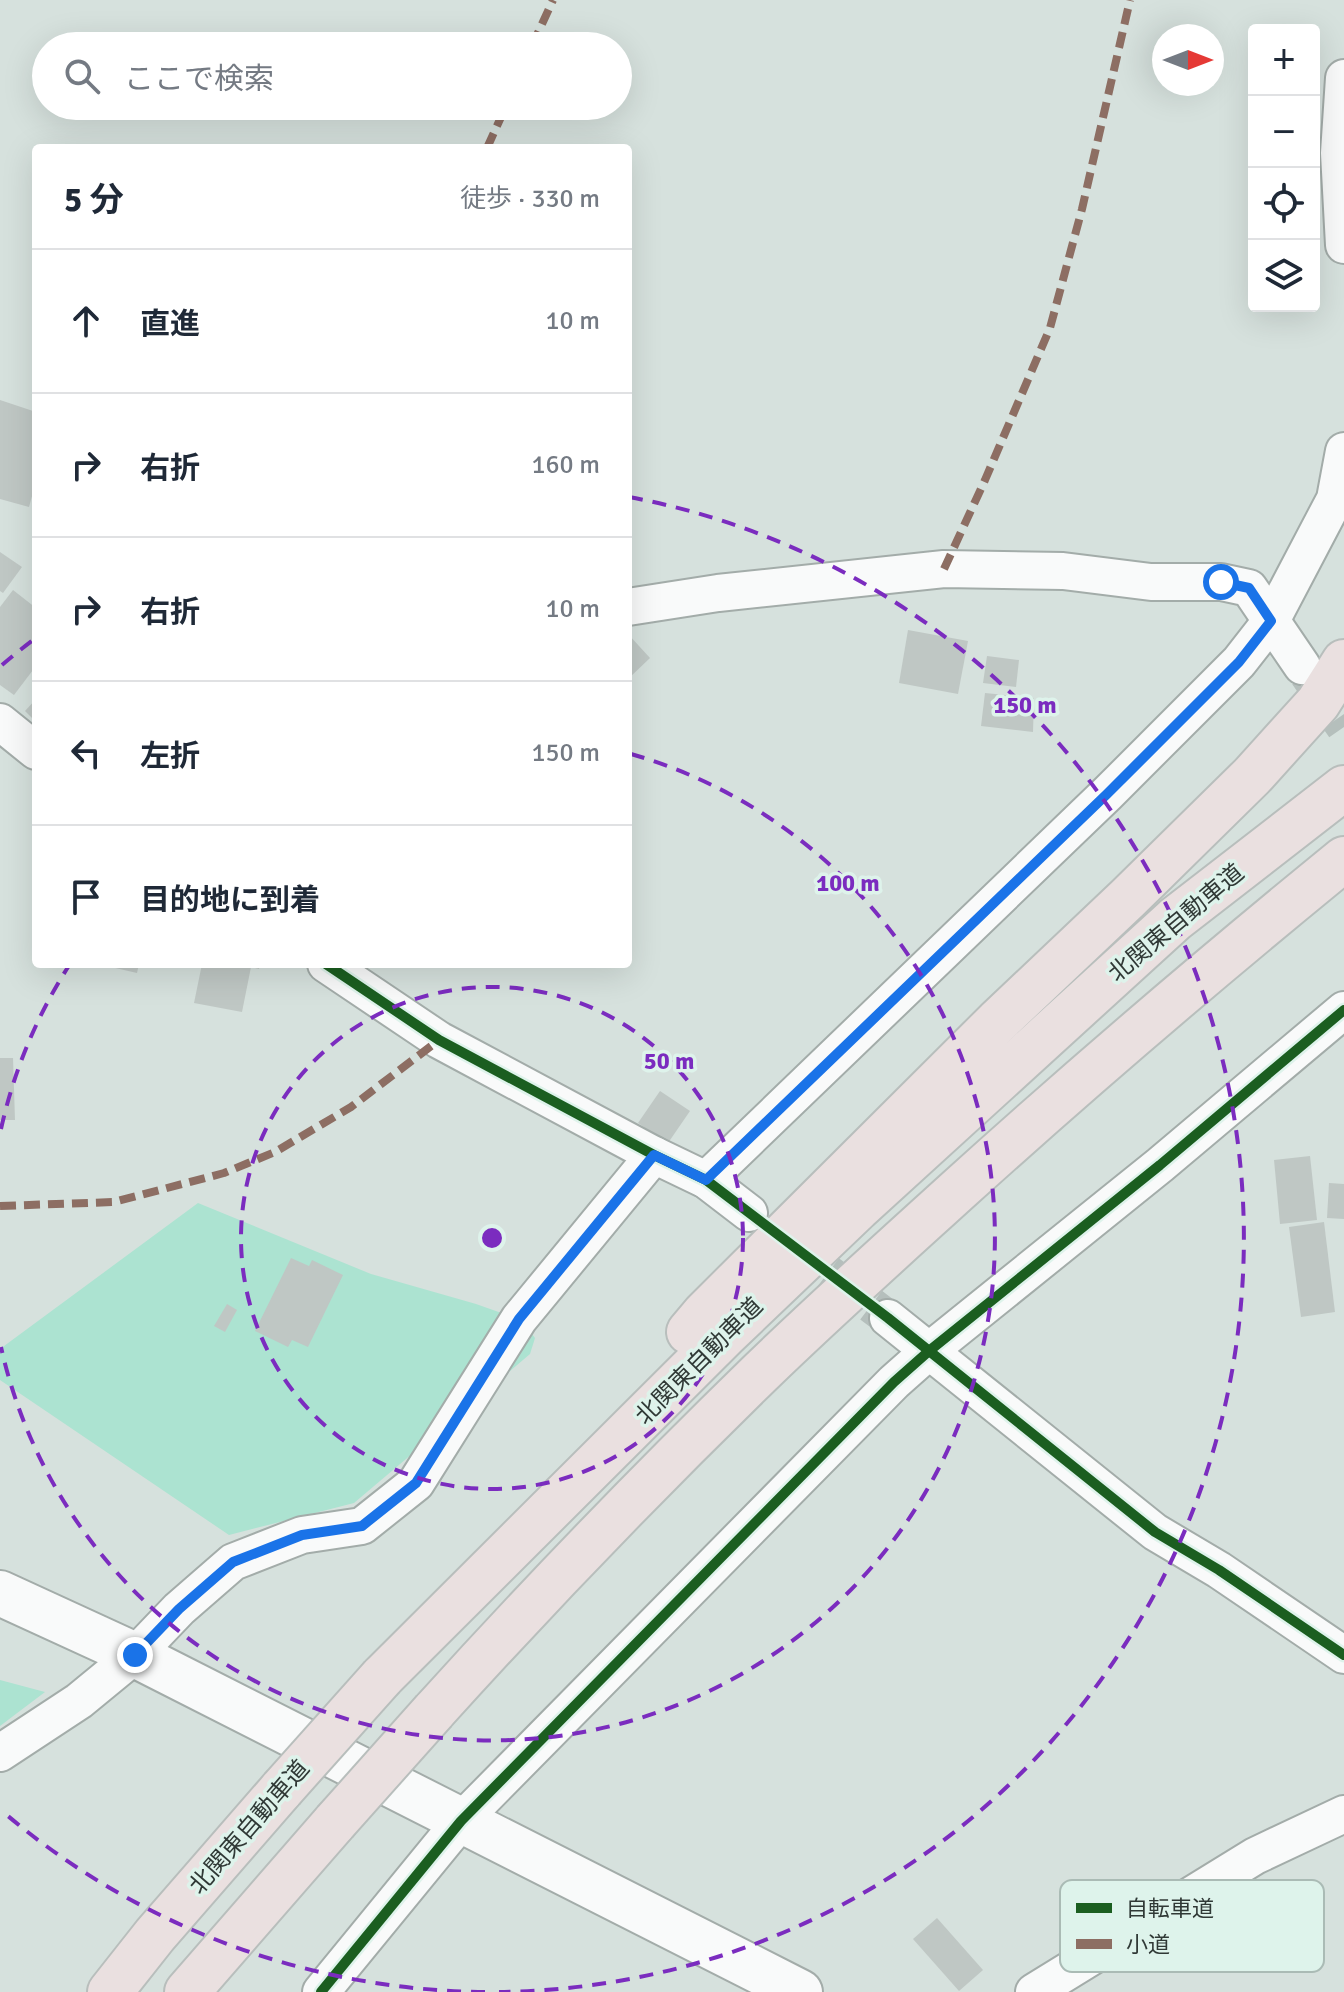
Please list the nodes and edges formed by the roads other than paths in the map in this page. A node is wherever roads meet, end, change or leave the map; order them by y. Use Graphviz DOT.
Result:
graph roads {
  1 [pos="1344,78"];
  2 [pos="1344,245"];
  3 [pos="1344,451"];
  4 [pos="632,606"];
  5 [pos="1271,621"];
  6 [pos="1323,664"];
  7 [pos="0,722"];
  8 [pos="32,748"];
  9 [pos="1344,788"];
  10 [pos="1344,859"];
  11 [pos="1344,896"];
  12 [pos="332,968"];
  13 [pos="1344,1010"];
  14 [pos="1057,1101"];
  15 [pos="654,1155"];
  16 [pos="706,1180"];
  17 [pos="749,1213"];
  18 [pos="888,1318"];
  19 [pos="929,1351"];
  20 [pos="501,1559"];
  21 [pos="0,1593"];
  22 [pos="135,1655"];
  23 [pos="1344,1655"];
  24 [pos="0,1753"];
  25 [pos="1344,1814"];
  26 [pos="461,1821"];
  27 [pos="1216,1880"];
  28 [pos="1066,1972"];
  29 [pos="110,1992"];
  30 [pos="187,1992"];
  31 [pos="321,1992"];
  32 [pos="800,1992"];
  33 [pos="1034,1992"];
  1 -- 2 [label="street"];
  3 -- 5 [label="street"];
  4 -- 5 [label="street"];
  5 -- 6 [label="street"];
  5 -- 16 [label="street"];
  6 -- 20 [label="highway"];
  7 -- 8 [label="street"];
  9 -- 20 [label="highway, 北関東自動車道"];
  10 -- 14 [label="highway"];
  11 -- 14 [label="highway"];
  12 -- 15 [label="street"];
  13 -- 19 [label="street"];
  14 -- 30 [label="highway, bridge"];
  15 -- 16 [label="street"];
  15 -- 22 [label="street"];
  16 -- 17 [label="street"];
  18 -- 19 [label="street"];
  19 -- 23 [label="street"];
  19 -- 26 [label="street"];
  20 -- 29 [label="highway, 北関東自動車道, bridge"];
  21 -- 22 [label="street"];
  22 -- 24 [label="street"];
  22 -- 26 [label="street"];
  25 -- 27 [label="street"];
  26 -- 31 [label="street"];
  26 -- 32 [label="street"];
  28 -- 33 [label="street"];
}
